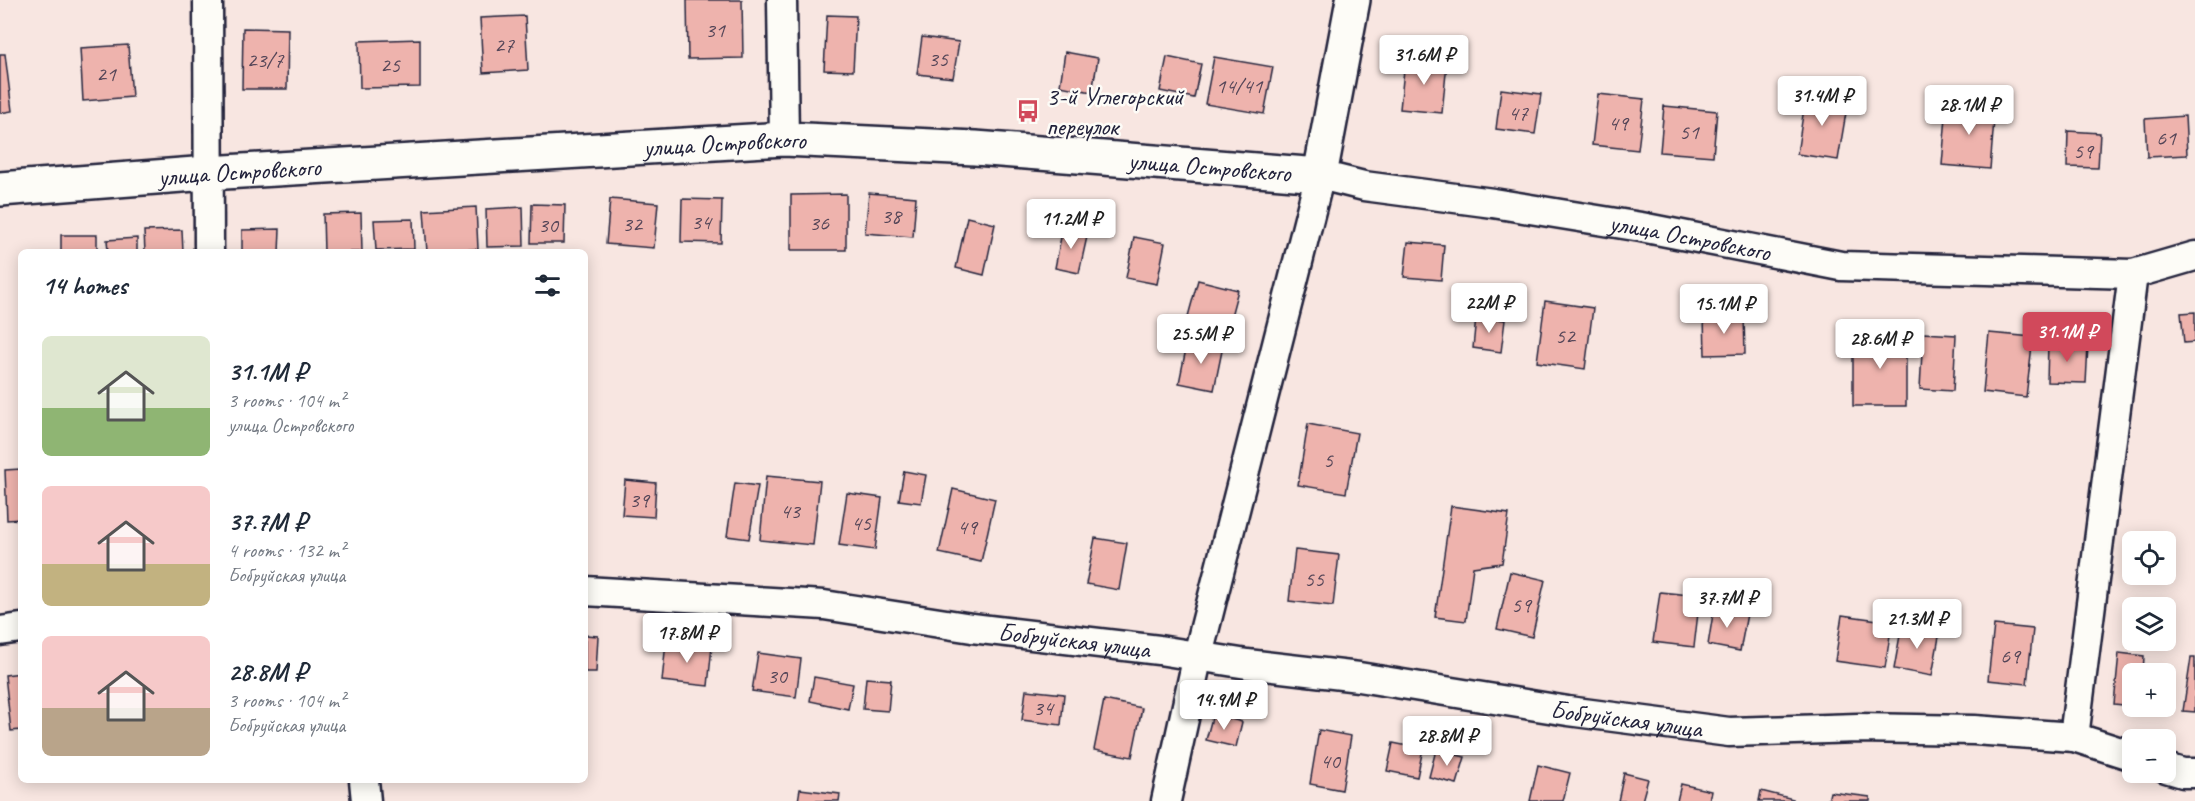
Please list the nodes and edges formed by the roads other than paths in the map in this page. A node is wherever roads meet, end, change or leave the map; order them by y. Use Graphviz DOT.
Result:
graph roads {
  1 [pos="208,0"];
  2 [pos="782,0"];
  3 [pos="1353,0"];
  4 [pos="784,139"];
  5 [pos="208,173"];
  6 [pos="1320,175"];
  7 [pos="0,189"];
  8 [pos="209,249"];
  9 [pos="2195,256"];
  10 [pos="2133,274"];
  11 [pos="588,591"];
  12 [pos="18,628"];
  13 [pos="0,631"];
  14 [pos="1198,656"];
  15 [pos="2074,737"];
  16 [pos="2122,752"];
  17 [pos="2176,771"];
  18 [pos="2195,773"];
  19 [pos="363,783"];
  20 [pos="366,801"];
  21 [pos="1166,801"];
  1 -- 5 [label="street"];
  2 -- 4 [label="street"];
  3 -- 6 [label="street"];
  4 -- 5 [label="street, улица Островского"];
  4 -- 6 [label="street, улица Островского"];
  5 -- 7 [label="street, улица Островского"];
  5 -- 8 [label="street"];
  6 -- 10 [label="street, улица Островского"];
  6 -- 14 [label="street"];
  9 -- 10 [label="street, улица Островского"];
  10 -- 15 [label="street"];
  11 -- 14 [label="street, Бобруйская улица"];
  12 -- 13 [label="street"];
  14 -- 15 [label="street, Бобруйская улица"];
  14 -- 21 [label="street"];
  15 -- 16 [label="street, Бобруйская улица"];
  17 -- 18 [label="street"];
  19 -- 20 [label="street"];
}
